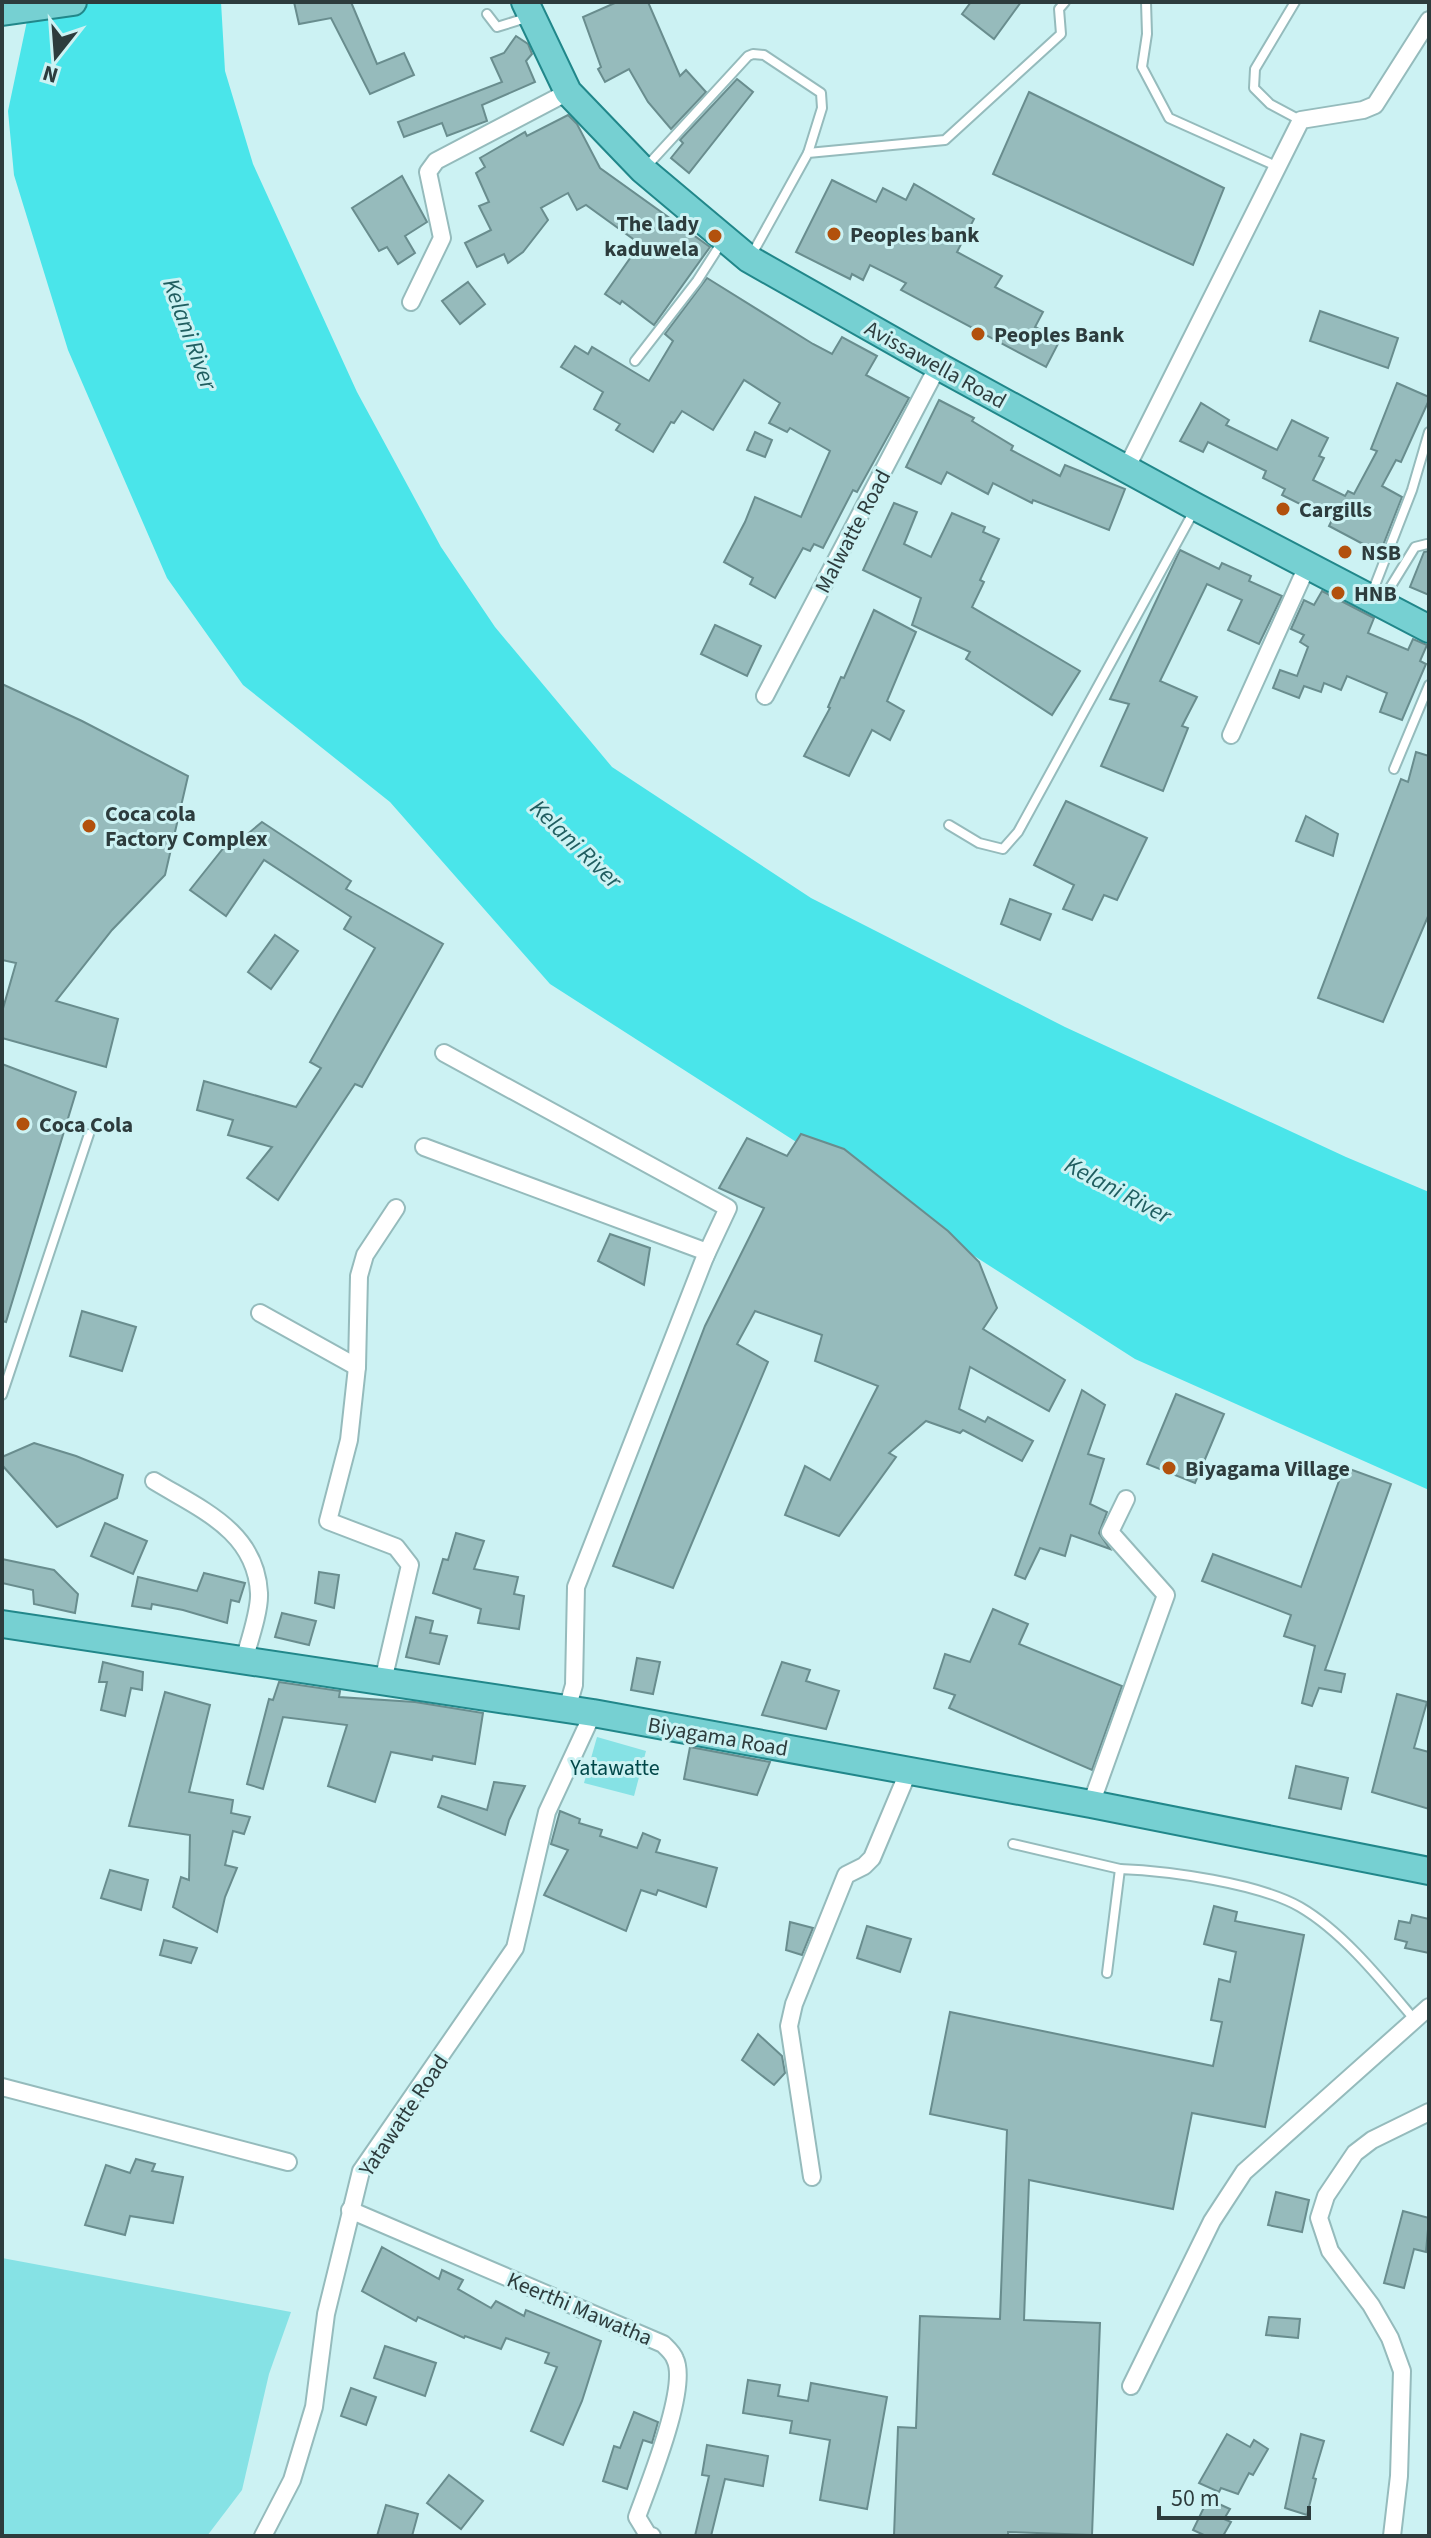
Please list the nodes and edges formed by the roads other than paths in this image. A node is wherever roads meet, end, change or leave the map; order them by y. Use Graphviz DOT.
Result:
graph roads {
  1 [pos="73,2"];
  2 [pos="1065,2"];
  3 [pos="1146,2"];
  4 [pos="1295,2"];
  5 [pos="528,9"];
  6 [pos="2,12"];
  7 [pos="487,14"];
  8 [pos="1429,20"];
  9 [pos="568,92"];
  10 [pos="1301,120"];
  11 [pos="808,153"];
  12 [pos="1276,166"];
  13 [pos="643,170"];
  14 [pos="724,238"];
  15 [pos="749,259"];
  16 [pos="411,302"];
  17 [pos="635,361"];
  18 [pos="938,366"];
  19 [pos="1429,432"];
  20 [pos="1126,469"];
  21 [pos="1196,507"];
  22 [pos="1427,544"];
  23 [pos="1308,564"];
  24 [pos="1376,600"];
  25 [pos="1429,629"];
  26 [pos="1429,685"];
  27 [pos="765,696"];
  28 [pos="1231,735"];
  29 [pos="1394,769"];
  30 [pos="949,825"];
  31 [pos="444,1053"];
  32 [pos="89,1134"];
  33 [pos="424,1147"];
  34 [pos="396,1208"];
  35 [pos="705,1257"];
  36 [pos="260,1313"];
  37 [pos="357,1367"];
  38 [pos="2,1395"];
  39 [pos="154,1481"];
  40 [pos="1126,1499"];
  41 [pos="2,1624"];
  42 [pos="244,1660"];
  43 [pos="383,1681"];
  44 [pos="567,1709"];
  45 [pos="593,1713"];
  46 [pos="909,1770"];
  47 [pos="1091,1804"];
  48 [pos="1013,1844"];
  49 [pos="1120,1869"];
  50 [pos="1429,1871"];
  51 [pos="1107,1973"];
  52 [pos="1429,2007"];
  53 [pos="1414,2019"];
  54 [pos="2,2087"];
  55 [pos="1429,2112"];
  56 [pos="288,2162"];
  57 [pos="812,2177"];
  58 [pos="350,2210"];
  59 [pos="1131,2386"];
  60 [pos="263,2536"];
  61 [pos="652,2536"];
  62 [pos="1392,2536"];
  1 -- 6 [label="main road"];
  2 -- 11 [label="lane"];
  3 -- 12 [label="lane"];
  4 -- 10 [label="lane"];
  5 -- 7 [label="lane"];
  5 -- 9 [label="main road, Avissawella Road"];
  8 -- 10 [label="street"];
  9 -- 13 [label="main road, Avissawella Road"];
  9 -- 16 [label="street"];
  10 -- 12 [label="street"];
  11 -- 13 [label="lane"];
  11 -- 15 [label="lane"];
  12 -- 20 [label="street"];
  13 -- 14 [label="main road, Avissawella Road"];
  14 -- 15 [label="main road, Avissawella Road"];
  14 -- 17 [label="lane"];
  15 -- 18 [label="main road, Avissawella Road"];
  18 -- 20 [label="main road, Avissawella Road"];
  18 -- 27 [label="street, Malwatte Road"];
  19 -- 24 [label="lane"];
  20 -- 21 [label="main road, Avissawella Road"];
  21 -- 23 [label="main road, Avissawella Road"];
  21 -- 30 [label="lane"];
  22 -- 24 [label="lane"];
  23 -- 24 [label="main road, Avissawella Road"];
  23 -- 28 [label="street"];
  24 -- 25 [label="main road, Avissawella Road"];
  26 -- 29 [label="lane"];
  31 -- 35 [label="street"];
  32 -- 38 [label="lane"];
  33 -- 35 [label="street"];
  34 -- 37 [label="street"];
  35 -- 44 [label="street"];
  36 -- 37 [label="street"];
  37 -- 43 [label="street"];
  39 -- 42 [label="street"];
  40 -- 47 [label="street"];
  41 -- 42 [label="main road, Biyagama Road"];
  42 -- 43 [label="main road, Biyagama Road"];
  43 -- 44 [label="main road, Biyagama Road"];
  44 -- 45 [label="main road, Biyagama Road"];
  45 -- 46 [label="main road, Biyagama Road"];
  45 -- 58 [label="street, Yatawatte Road"];
  46 -- 47 [label="main road, Biyagama Road"];
  46 -- 57 [label="street"];
  47 -- 50 [label="main road, Biyagama Road"];
  48 -- 49 [label="lane"];
  49 -- 51 [label="lane"];
  49 -- 53 [label="lane"];
  52 -- 53 [label="street"];
  53 -- 59 [label="street"];
  54 -- 56 [label="street"];
  55 -- 62 [label="street"];
  58 -- 60 [label="street, Yatawatte Road"];
  58 -- 61 [label="street, Keerthi Mawatha"];
}
